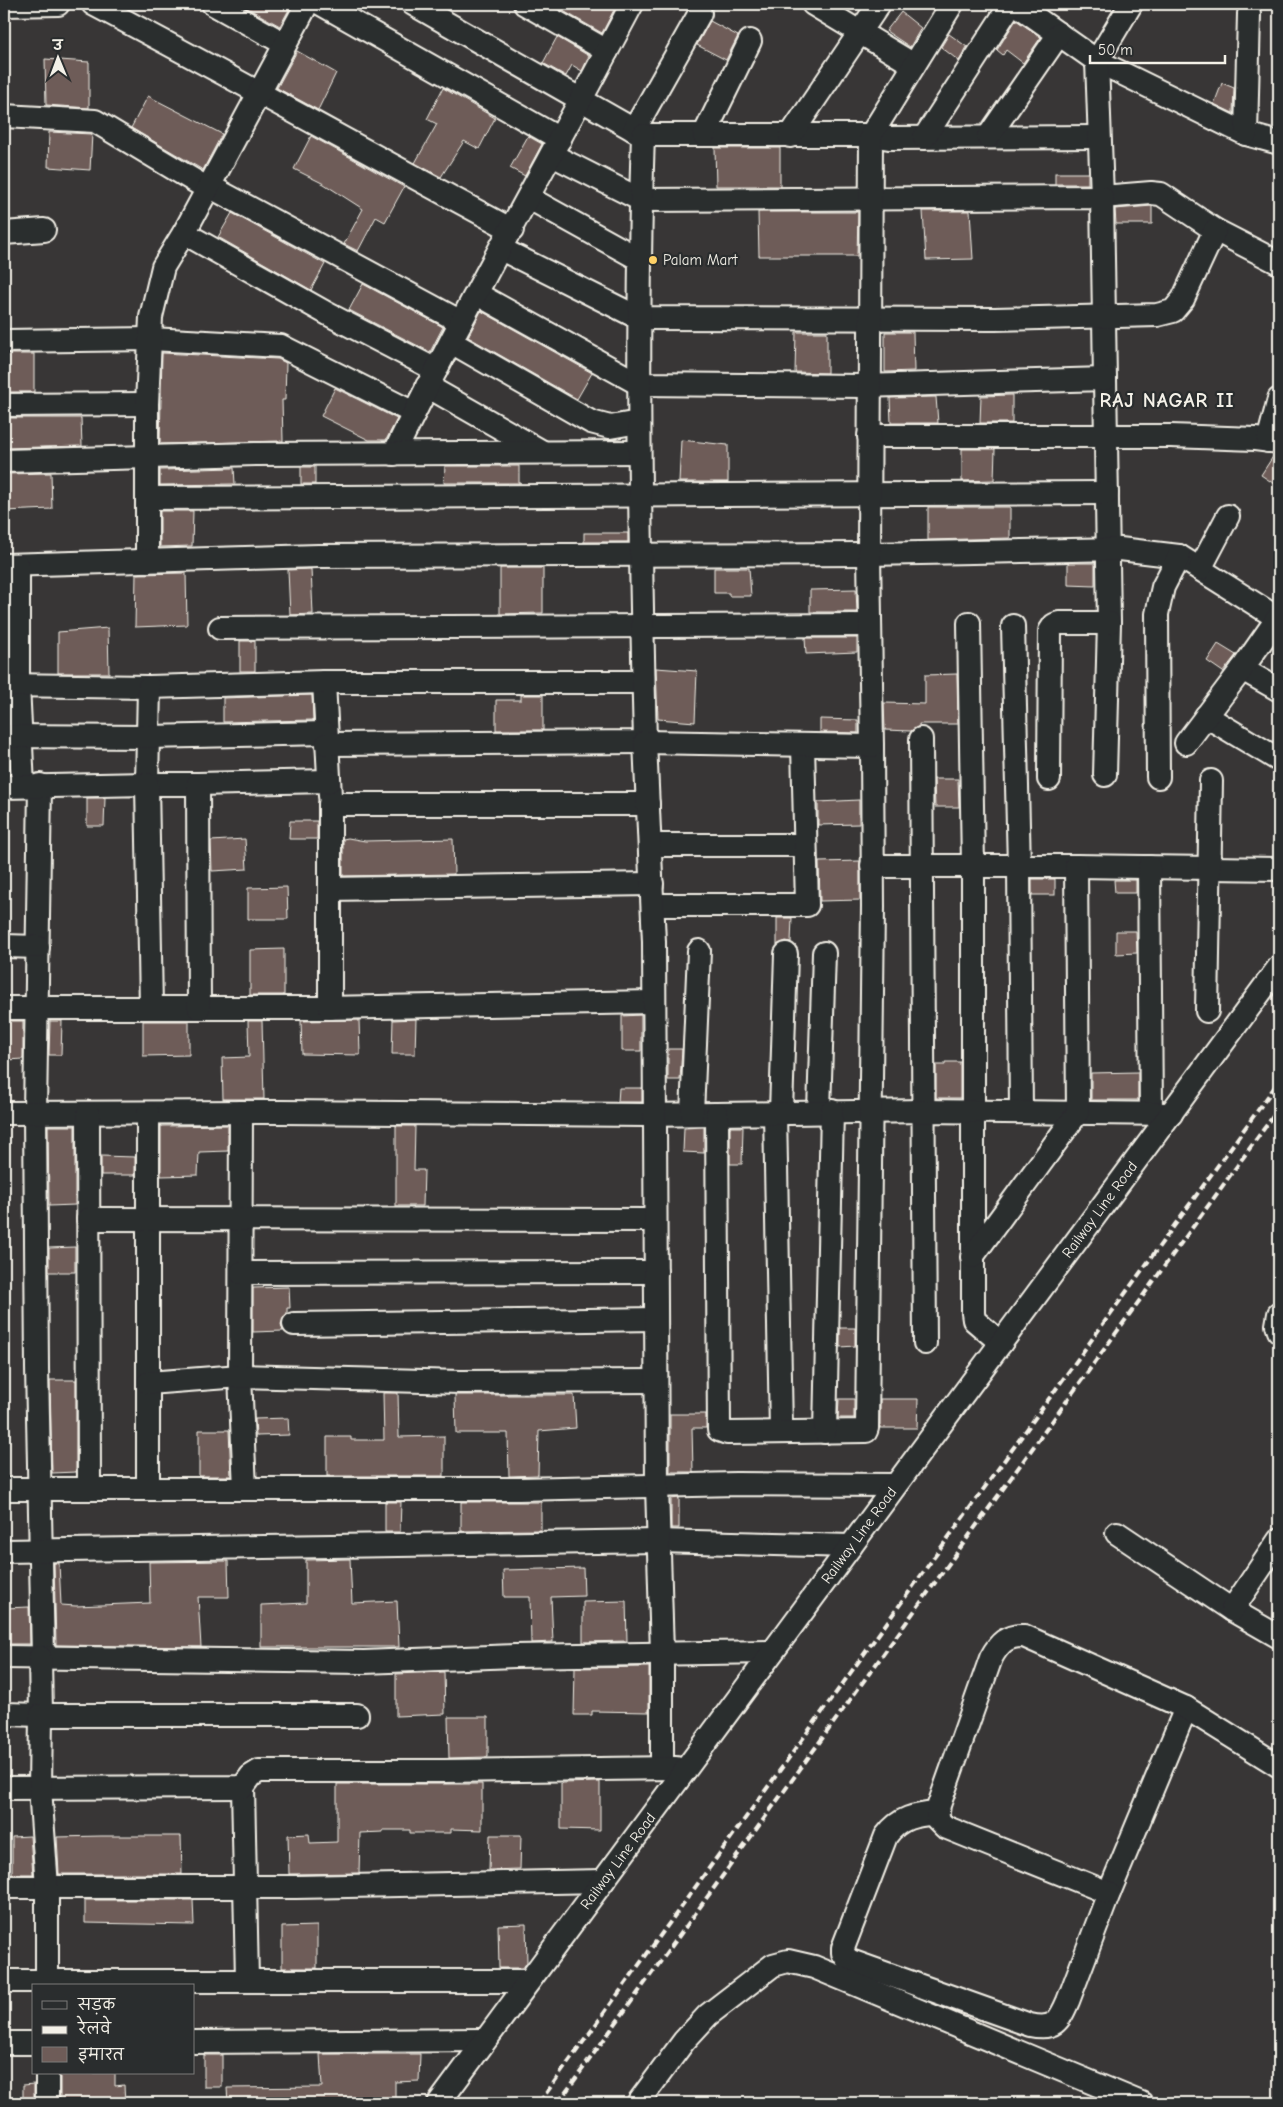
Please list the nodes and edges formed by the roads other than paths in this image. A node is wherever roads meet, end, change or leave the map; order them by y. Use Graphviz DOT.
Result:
graph roads {
  1 [pos="58,4"];
  2 [pos="93,4"];
  3 [pos="213,4"];
  4 [pos="307,4"];
  5 [pos="321,4"];
  6 [pos="414,4"];
  7 [pos="525,4"];
  8 [pos="632,4"];
  9 [pos="813,4"];
  10 [pos="879,4"];
  11 [pos="952,4"];
  12 [pos="1011,4"];
  13 [pos="1016,4"];
  14 [pos="1131,4"];
  15 [pos="4,5"];
  16 [pos="1244,7"];
  17 [pos="700,13"];
  18 [pos="860,32"];
  19 [pos="1059,34"];
  20 [pos="750,40"];
  21 [pos="285,44"];
  22 [pos="607,51"];
  23 [pos="1097,61"];
  24 [pos="914,65"];
  25 [pos="259,91"];
  26 [pos="582,101"];
  27 [pos="4,116"];
  28 [pos="638,132"];
  29 [pos="1246,134"];
  30 [pos="704,135"];
  31 [pos="871,135"];
  32 [pos="790,136"];
  33 [pos="988,137"];
  34 [pos="1099,137"];
  35 [pos="924,138"];
  36 [pos="1279,143"];
  37 [pos="556,147"];
  38 [pos="208,187"];
  39 [pos="1102,197"];
  40 [pos="529,198"];
  41 [pos="870,199"];
  42 [pos="641,200"];
  43 [pos="44,230"];
  44 [pos="1215,230"];
  45 [pos="4,232"];
  46 [pos="184,233"];
  47 [pos="506,239"];
  48 [pos="638,259"];
  49 [pos="1279,263"];
  50 [pos="477,294"];
  51 [pos="1104,316"];
  52 [pos="639,318"];
  53 [pos="870,318"];
  54 [pos="456,332"];
  55 [pos="151,339"];
  56 [pos="4,341"];
  57 [pos="431,378"];
  58 [pos="1105,379"];
  59 [pos="639,384"];
  60 [pos="869,386"];
  61 [pos="1279,399"];
  62 [pos="147,404"];
  63 [pos="4,405"];
  64 [pos="414,413"];
  65 [pos="639,422"];
  66 [pos="869,436"];
  67 [pos="1105,437"];
  68 [pos="1274,442"];
  69 [pos="543,452"];
  70 [pos="639,452"];
  71 [pos="394,454"];
  72 [pos="146,456"];
  73 [pos="4,461"];
  74 [pos="869,493"];
  75 [pos="1107,493"];
  76 [pos="640,496"];
  77 [pos="147,498"];
  78 [pos="1228,516"];
  79 [pos="1108,550"];
  80 [pos="640,554"];
  81 [pos="868,554"];
  82 [pos="1179,556"];
  83 [pos="147,561"];
  84 [pos="11,565"];
  85 [pos="1200,569"];
  86 [pos="1279,618"];
  87 [pos="1109,622"];
  88 [pos="969,624"];
  89 [pos="869,625"];
  90 [pos="642,626"];
  91 [pos="1013,626"];
  92 [pos="220,628"];
  93 [pos="1242,669"];
  94 [pos="324,682"];
  95 [pos="643,682"];
  96 [pos="11,685"];
  97 [pos="150,687"];
  98 [pos="1279,690"];
  99 [pos="1206,716"];
  100 [pos="12,736"];
  101 [pos="148,737"];
  102 [pos="327,738"];
  103 [pos="921,739"];
  104 [pos="644,742"];
  105 [pos="1186,743"];
  106 [pos="803,745"];
  107 [pos="872,746"];
  108 [pos="1279,760"];
  109 [pos="1106,775"];
  110 [pos="1158,777"];
  111 [pos="1049,779"];
  112 [pos="329,781"];
  113 [pos="1211,781"];
  114 [pos="148,784"];
  115 [pos="198,784"];
  116 [pos="22,786"];
  117 [pos="330,804"];
  118 [pos="648,804"];
  119 [pos="650,845"];
  120 [pos="805,845"];
  121 [pos="872,866"];
  122 [pos="922,866"];
  123 [pos="973,866"];
  124 [pos="1019,866"];
  125 [pos="1076,866"];
  126 [pos="1149,867"];
  127 [pos="1210,868"];
  128 [pos="1279,869"];
  129 [pos="330,889"];
  130 [pos="652,894"];
  131 [pos="4,946"];
  132 [pos="38,947"];
  133 [pos="699,951"];
  134 [pos="824,953"];
  135 [pos="786,954"];
  136 [pos="1279,967"];
  137 [pos="654,1002"];
  138 [pos="4,1008"];
  139 [pos="37,1008"];
  140 [pos="151,1008"];
  141 [pos="199,1008"];
  142 [pos="330,1008"];
  143 [pos="1208,1011"];
  144 [pos="826,1111"];
  145 [pos="924,1111"];
  146 [pos="148,1112"];
  147 [pos="241,1112"];
  148 [pos="778,1112"];
  149 [pos="870,1112"];
  150 [pos="971,1112"];
  151 [pos="1021,1112"];
  152 [pos="1078,1112"];
  153 [pos="4,1113"];
  154 [pos="36,1113"];
  155 [pos="88,1113"];
  156 [pos="1161,1113"];
  157 [pos="692,1114"];
  158 [pos="717,1114"];
  159 [pos="655,1115"];
  160 [pos="240,1218"];
  161 [pos="88,1219"];
  162 [pos="148,1219"];
  163 [pos="655,1220"];
  164 [pos="972,1257"];
  165 [pos="656,1272"];
  166 [pos="241,1273"];
  167 [pos="1279,1314"];
  168 [pos="656,1319"];
  169 [pos="294,1324"];
  170 [pos="1279,1330"];
  171 [pos="925,1343"];
  172 [pos="1001,1343"];
  173 [pos="240,1376"];
  174 [pos="656,1381"];
  175 [pos="148,1383"];
  176 [pos="782,1431"];
  177 [pos="825,1432"];
  178 [pos="657,1486"];
  179 [pos="895,1486"];
  180 [pos="4,1489"];
  181 [pos="41,1489"];
  182 [pos="89,1489"];
  183 [pos="148,1489"];
  184 [pos="246,1489"];
  185 [pos="1117,1532"];
  186 [pos="1279,1540"];
  187 [pos="658,1541"];
  188 [pos="851,1546"];
  189 [pos="4,1551"];
  190 [pos="41,1551"];
  191 [pos="1232,1610"];
  192 [pos="1279,1637"];
  193 [pos="772,1652"];
  194 [pos="662,1653"];
  195 [pos="4,1657"];
  196 [pos="41,1657"];
  197 [pos="1186,1708"];
  198 [pos="4,1714"];
  199 [pos="41,1715"];
  200 [pos="357,1716"];
  201 [pos="1279,1766"];
  202 [pos="662,1768"];
  203 [pos="687,1768"];
  204 [pos="243,1787"];
  205 [pos="4,1788"];
  206 [pos="40,1788"];
  207 [pos="937,1813"];
  208 [pos="603,1881"];
  209 [pos="4,1887"];
  210 [pos="47,1887"];
  211 [pos="247,1888"];
  212 [pos="1109,1893"];
  213 [pos="247,1980"];
  214 [pos="4,1981"];
  215 [pos="529,1981"];
  216 [pos="47,1984"];
  217 [pos="486,2040"];
  218 [pos="195,2042"];
  219 [pos="4,2043"];
  220 [pos="32,2043"];
  221 [pos="47,2074"];
  222 [pos="47,2103"];
  223 [pos="438,2103"];
  224 [pos="638,2103"];
  225 [pos="1141,2103"];
  1 -- 15 [label="street"];
  2 -- 25 [label="street"];
  3 -- 21 [label="street"];
  4 -- 21 [label="street"];
  5 -- 37 [label="street"];
  6 -- 26 [label="street"];
  7 -- 22 [label="street"];
  8 -- 22 [label="street"];
  9 -- 18 [label="street"];
  10 -- 18 [label="street"];
  11 -- 24 [label="street"];
  12 -- 35 [label="street"];
  13 -- 19 [label="street"];
  14 -- 23 [label="street"];
  16 -- 29 [label="street"];
  17 -- 28 [label="street"];
  18 -- 24 [label="street"];
  18 -- 32 [label="street"];
  19 -- 23 [label="street"];
  19 -- 33 [label="street"];
  20 -- 30 [label="street"];
  21 -- 25 [label="street"];
  22 -- 26 [label="street"];
  23 -- 29 [label="street"];
  23 -- 34 [label="street"];
  24 -- 31 [label="street"];
  25 -- 38 [label="street"];
  25 -- 47 [label="street"];
  26 -- 28 [label="street"];
  26 -- 37 [label="street"];
  27 -- 38 [label="street"];
  28 -- 30 [label="street"];
  28 -- 42 [label="street"];
  29 -- 36 [label="street"];
  30 -- 32 [label="street"];
  31 -- 32 [label="street"];
  31 -- 35 [label="street"];
  31 -- 41 [label="street"];
  33 -- 34 [label="street"];
  33 -- 35 [label="street"];
  34 -- 39 [label="street"];
  37 -- 40 [label="street"];
  37 -- 42 [label="street"];
  38 -- 46 [label="street"];
  38 -- 54 [label="street"];
  39 -- 41 [label="street"];
  39 -- 44 [label="street"];
  39 -- 51 [label="street"];
  40 -- 47 [label="street"];
  40 -- 48 [label="street"];
  41 -- 42 [label="street"];
  41 -- 53 [label="street"];
  42 -- 48 [label="street"];
  43 -- 45 [label="street"];
  44 -- 49 [label="street"];
  44 -- 51 [label="street"];
  46 -- 55 [label="street"];
  46 -- 57 [label="street"];
  47 -- 50 [label="street"];
  47 -- 52 [label="street"];
  48 -- 52 [label="street"];
  50 -- 54 [label="street"];
  50 -- 59 [label="street"];
  51 -- 53 [label="street"];
  51 -- 58 [label="street"];
  52 -- 53 [label="street"];
  52 -- 59 [label="street"];
  53 -- 60 [label="street"];
  54 -- 57 [label="street"];
  54 -- 65 [label="street"];
  55 -- 56 [label="street"];
  55 -- 62 [label="street"];
  55 -- 64 [label="street"];
  57 -- 64 [label="street"];
  57 -- 69 [label="street"];
  58 -- 60 [label="street"];
  58 -- 67 [label="street"];
  59 -- 60 [label="street"];
  59 -- 65 [label="street"];
  60 -- 66 [label="street"];
  61 -- 68 [label="street"];
  62 -- 63 [label="street"];
  62 -- 72 [label="street"];
  64 -- 71 [label="street"];
  65 -- 70 [label="street"];
  66 -- 67 [label="street"];
  66 -- 74 [label="street"];
  67 -- 68 [label="street"];
  67 -- 75 [label="street"];
  69 -- 70 [label="street"];
  69 -- 71 [label="street"];
  70 -- 76 [label="street"];
  71 -- 72 [label="street"];
  72 -- 73 [label="street"];
  72 -- 77 [label="street"];
  74 -- 75 [label="street"];
  74 -- 76 [label="street"];
  74 -- 81 [label="street"];
  75 -- 79 [label="street"];
  76 -- 77 [label="street"];
  76 -- 80 [label="street"];
  77 -- 83 [label="street"];
  78 -- 85 [label="street"];
  79 -- 81 [label="street"];
  79 -- 82 [label="street"];
  79 -- 87 [label="street"];
  80 -- 81 [label="street"];
  80 -- 83 [label="street"];
  80 -- 90 [label="street"];
  81 -- 89 [label="street"];
  82 -- 85 [label="street"];
  82 -- 110 [label="street"];
  83 -- 84 [label="street"];
  84 -- 96 [label="street"];
  85 -- 86 [label="street"];
  86 -- 93 [label="street"];
  87 -- 109 [label="street"];
  87 -- 111 [label="street"];
  88 -- 123 [label="street"];
  89 -- 90 [label="street"];
  89 -- 107 [label="street"];
  90 -- 92 [label="street"];
  90 -- 95 [label="street"];
  91 -- 124 [label="street"];
  93 -- 98 [label="street"];
  93 -- 99 [label="street"];
  94 -- 95 [label="street"];
  94 -- 97 [label="street"];
  94 -- 102 [label="street"];
  95 -- 104 [label="street"];
  96 -- 97 [label="street"];
  96 -- 100 [label="street"];
  97 -- 101 [label="street"];
  99 -- 105 [label="street"];
  99 -- 108 [label="street"];
  100 -- 101 [label="street"];
  100 -- 116 [label="street"];
  101 -- 102 [label="street"];
  101 -- 114 [label="street"];
  102 -- 104 [label="street"];
  102 -- 112 [label="street"];
  103 -- 122 [label="street"];
  104 -- 106 [label="street"];
  104 -- 118 [label="street"];
  106 -- 107 [label="street"];
  106 -- 120 [label="street"];
  107 -- 121 [label="street"];
  112 -- 115 [label="street"];
  112 -- 117 [label="street"];
  113 -- 127 [label="street"];
  114 -- 115 [label="street"];
  114 -- 116 [label="street"];
  114 -- 140 [label="street"];
  115 -- 141 [label="street"];
  116 -- 132 [label="street"];
  117 -- 118 [label="street"];
  117 -- 129 [label="street"];
  118 -- 119 [label="street"];
  119 -- 120 [label="street"];
  119 -- 130 [label="street"];
  120 -- 130 [label="street"];
  121 -- 122 [label="street"];
  121 -- 149 [label="street"];
  122 -- 123 [label="street"];
  122 -- 145 [label="street"];
  123 -- 124 [label="street"];
  123 -- 150 [label="street"];
  124 -- 125 [label="street"];
  124 -- 151 [label="street"];
  125 -- 126 [label="street"];
  125 -- 152 [label="street"];
  126 -- 127 [label="street"];
  126 -- 156 [label="street"];
  127 -- 128 [label="street"];
  127 -- 143 [label="street"];
  129 -- 130 [label="street"];
  129 -- 142 [label="street"];
  130 -- 137 [label="street"];
  131 -- 132 [label="street"];
  132 -- 139 [label="street"];
  133 -- 157 [label="street"];
  134 -- 144 [label="street"];
  135 -- 148 [label="street"];
  136 -- 156 [label="street, Railway Line Road"];
  137 -- 142 [label="street"];
  137 -- 159 [label="street"];
  138 -- 139 [label="street"];
  139 -- 140 [label="street"];
  139 -- 154 [label="street"];
  140 -- 141 [label="street"];
  141 -- 142 [label="street"];
  144 -- 148 [label="street"];
  144 -- 149 [label="street"];
  144 -- 177 [label="street"];
  145 -- 149 [label="street"];
  145 -- 150 [label="street"];
  145 -- 171 [label="street"];
  146 -- 147 [label="street"];
  146 -- 155 [label="street"];
  146 -- 162 [label="street"];
  147 -- 159 [label="street"];
  147 -- 160 [label="street"];
  148 -- 158 [label="street"];
  148 -- 176 [label="street"];
  149 -- 177 [label="street"];
  150 -- 151 [label="street"];
  150 -- 164 [label="street"];
  151 -- 152 [label="street"];
  152 -- 156 [label="street"];
  152 -- 164 [label="street"];
  153 -- 154 [label="street"];
  154 -- 155 [label="street"];
  154 -- 181 [label="street"];
  155 -- 161 [label="street"];
  156 -- 172 [label="street, Railway Line Road"];
  157 -- 158 [label="street"];
  157 -- 159 [label="street"];
  158 -- 176 [label="street"];
  159 -- 163 [label="street"];
  160 -- 162 [label="street"];
  160 -- 163 [label="street"];
  160 -- 166 [label="street"];
  161 -- 162 [label="street"];
  161 -- 182 [label="street"];
  162 -- 175 [label="street"];
  163 -- 165 [label="street"];
  164 -- 172 [label="street"];
  165 -- 166 [label="street"];
  165 -- 168 [label="street"];
  166 -- 173 [label="street"];
  167 -- 170 [label="street"];
  168 -- 169 [label="street"];
  168 -- 174 [label="street"];
  172 -- 179 [label="street, Railway Line Road"];
  173 -- 174 [label="street"];
  173 -- 175 [label="street"];
  173 -- 184 [label="street"];
  174 -- 178 [label="street"];
  175 -- 183 [label="street"];
  176 -- 177 [label="street"];
  178 -- 179 [label="street"];
  178 -- 184 [label="street"];
  178 -- 187 [label="street"];
  179 -- 188 [label="street, Railway Line Road"];
  180 -- 181 [label="street"];
  181 -- 182 [label="street"];
  181 -- 190 [label="street"];
  182 -- 183 [label="street"];
  183 -- 184 [label="street"];
  185 -- 191 [label="street"];
  186 -- 191 [label="street"];
  187 -- 188 [label="street"];
  187 -- 190 [label="street"];
  187 -- 194 [label="street"];
  188 -- 193 [label="street, Railway Line Road"];
  189 -- 190 [label="street"];
  190 -- 196 [label="street"];
  191 -- 192 [label="street"];
  193 -- 194 [label="street"];
  193 -- 203 [label="street, Railway Line Road"];
  194 -- 196 [label="street"];
  194 -- 202 [label="street"];
  195 -- 196 [label="street"];
  196 -- 199 [label="street"];
  197 -- 201 [label="street"];
  197 -- 207 [label="street"];
  197 -- 212 [label="street"];
  198 -- 199 [label="street"];
  199 -- 200 [label="street"];
  199 -- 206 [label="street"];
  202 -- 203 [label="street"];
  202 -- 204 [label="street"];
  203 -- 208 [label="street, Railway Line Road"];
  204 -- 206 [label="street"];
  204 -- 211 [label="street"];
  205 -- 206 [label="street"];
  206 -- 210 [label="street"];
  207 -- 212 [label="street"];
  207 -- 212 [label="street"];
  208 -- 211 [label="street"];
  208 -- 215 [label="street, Railway Line Road"];
  209 -- 210 [label="street"];
  210 -- 211 [label="street"];
  210 -- 216 [label="street"];
  211 -- 213 [label="street"];
  213 -- 215 [label="street"];
  213 -- 216 [label="street"];
  214 -- 216 [label="street"];
  215 -- 217 [label="street, Railway Line Road"];
  217 -- 218 [label="street"];
  217 -- 223 [label="street, Railway Line Road"];
  219 -- 220 [label="street"];
  221 -- 222 [label="street"];
  224 -- 225 [label="street"];
}
